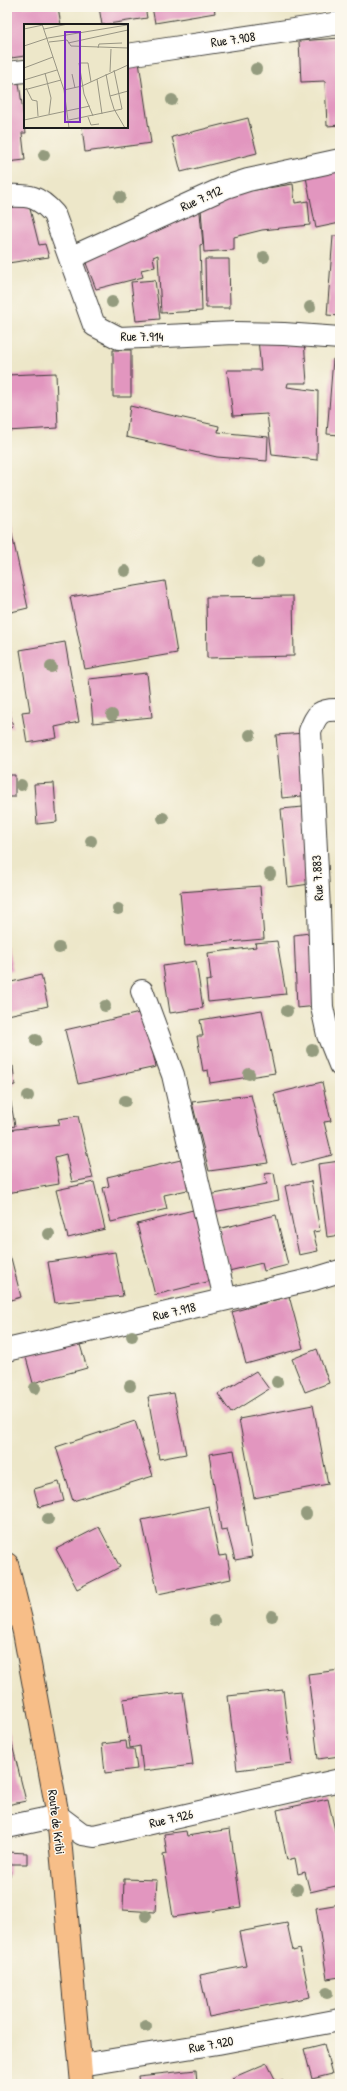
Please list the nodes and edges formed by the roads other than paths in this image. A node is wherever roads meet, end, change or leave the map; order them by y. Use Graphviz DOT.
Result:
graph roads {
  1 [pos="340,23"];
  2 [pos="128,55"];
  3 [pos="24,70"];
  4 [pos="7,73"];
  5 [pos="340,160"];
  6 [pos="7,196"];
  7 [pos="70,258"];
  8 [pos="340,338"];
  9 [pos="340,710"];
  10 [pos="142,991"];
  11 [pos="340,1064"];
  12 [pos="340,1271"];
  13 [pos="225,1299"];
  14 [pos="7,1350"];
  15 [pos="7,1564"];
  16 [pos="340,1780"];
  17 [pos="58,1816"];
  18 [pos="7,1827"];
  19 [pos="340,2020"];
  20 [pos="82,2074"];
  1 -- 2 [label="street, Rue 7.908"];
  3 -- 4 [label="street"];
  5 -- 7 [label="street, Rue 7.912"];
  6 -- 7 [label="street, Rue 7.914"];
  7 -- 8 [label="street, Rue 7.914"];
  9 -- 11 [label="street, Rue 7.883"];
  10 -- 13 [label="street"];
  12 -- 13 [label="street, Rue 7.918"];
  13 -- 14 [label="street, Rue 7.918"];
  15 -- 17 [label="main road, Route de Kribi"];
  16 -- 17 [label="street, Rue 7.926"];
  17 -- 18 [label="street"];
  17 -- 20 [label="main road, Route de Kribi"];
  19 -- 20 [label="street, Rue 7.920"];
}
